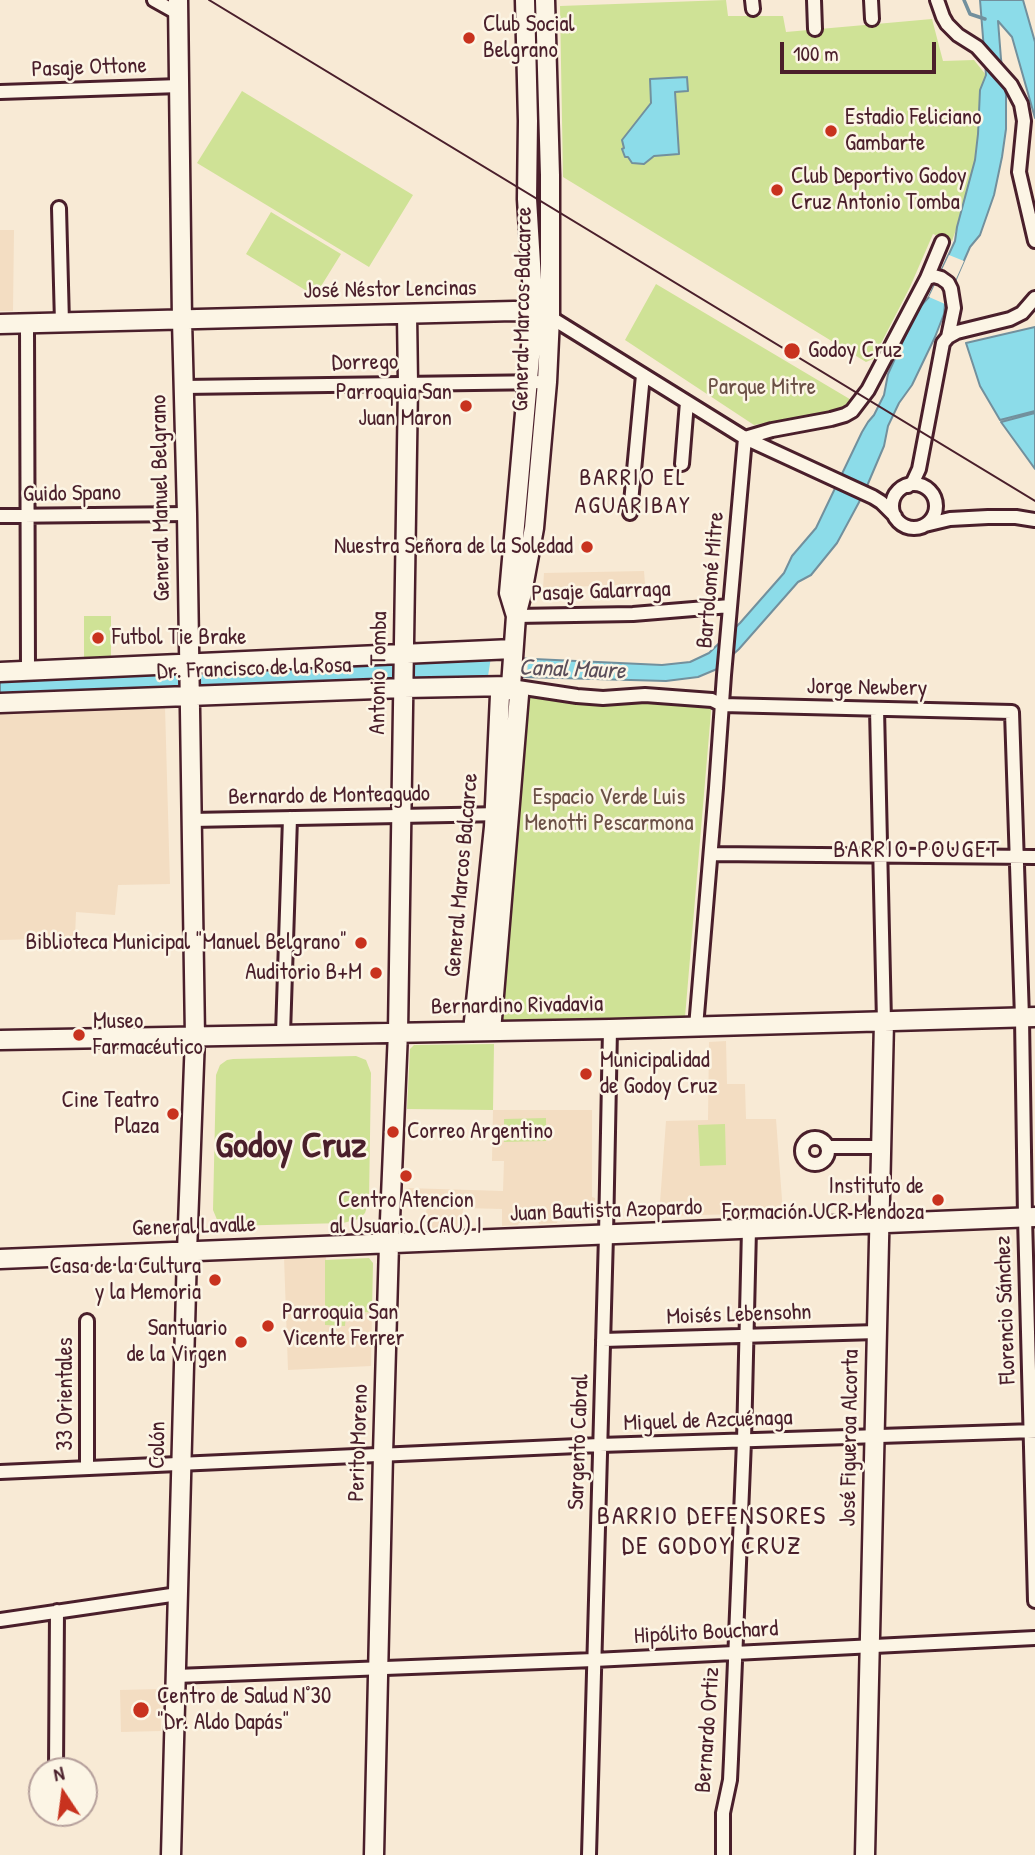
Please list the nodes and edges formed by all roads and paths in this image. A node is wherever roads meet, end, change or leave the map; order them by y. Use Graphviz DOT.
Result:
graph roads {
  1 [pos="155,0"];
  2 [pos="525,0"];
  3 [pos="545,0"];
  4 [pos="814,0"];
  5 [pos="871,0"];
  6 [pos="937,0"];
  7 [pos="179,7"];
  8 [pos="872,19"];
  9 [pos="815,29"];
  10 [pos="180,86"];
  11 [pos="0,92"];
  12 [pos="60,208"];
  13 [pos="1035,241"];
  14 [pos="942,242"];
  15 [pos="933,277"];
  16 [pos="1035,298"];
  17 [pos="407,314"];
  18 [pos="542,314"];
  19 [pos="182,320"];
  20 [pos="62,323"];
  21 [pos="0,324"];
  22 [pos="27,324"];
  23 [pos="948,337"];
  24 [pos="643,375"];
  25 [pos="528,382"];
  26 [pos="547,382"];
  27 [pos="408,384"];
  28 [pos="183,387"];
  29 [pos="687,402"];
  30 [pos="745,438"];
  31 [pos="682,464"];
  32 [pos="919,469"];
  33 [pos="903,489"];
  34 [pos="930,494"];
  35 [pos="868,495"];
  36 [pos="630,513"];
  37 [pos="187,514"];
  38 [pos="0,516"];
  39 [pos="28,516"];
  40 [pos="895,516"];
  41 [pos="962,518"];
  42 [pos="1035,520"];
  43 [pos="925,525"];
  44 [pos="730,606"];
  45 [pos="516,616"];
  46 [pos="512,667"];
  47 [pos="28,671"];
  48 [pos="404,671"];
  49 [pos="0,672"];
  50 [pos="189,679"];
  51 [pos="0,704"];
  52 [pos="722,705"];
  53 [pos="877,709"];
  54 [pos="1012,712"];
  55 [pos="502,814"];
  56 [pos="402,817"];
  57 [pos="290,818"];
  58 [pos="191,820"];
  59 [pos="710,854"];
  60 [pos="880,855"];
  61 [pos="1016,856"];
  62 [pos="1035,857"];
  63 [pos="1028,1017"];
  64 [pos="884,1022"];
  65 [pos="696,1027"];
  66 [pos="610,1029"];
  67 [pos="473,1031"];
  68 [pos="491,1031"];
  69 [pos="398,1032"];
  70 [pos="283,1034"];
  71 [pos="195,1037"];
  72 [pos="0,1040"];
  73 [pos="828,1147"];
  74 [pos="882,1147"];
  75 [pos="1030,1217"];
  76 [pos="880,1223"];
  77 [pos="748,1229"];
  78 [pos="606,1236"];
  79 [pos="389,1244"];
  80 [pos="187,1252"];
  81 [pos="0,1259"];
  82 [pos="87,1321"];
  83 [pos="877,1332"];
  84 [pos="747,1336"];
  85 [pos="603,1340"];
  86 [pos="1033,1431"];
  87 [pos="874,1436"];
  88 [pos="744,1441"];
  89 [pos="600,1445"];
  90 [pos="383,1454"];
  91 [pos="182,1463"];
  92 [pos="87,1468"];
  93 [pos="0,1472"];
  94 [pos="178,1594"];
  95 [pos="1035,1601"];
  96 [pos="57,1611"];
  97 [pos="0,1620"];
  98 [pos="1035,1638"];
  99 [pos="870,1646"];
  100 [pos="734,1653"];
  101 [pos="594,1660"];
  102 [pos="379,1668"];
  103 [pos="176,1676"];
  104 [pos="56,1757"];
  105 [pos="171,1855"];
  106 [pos="374,1855"];
  107 [pos="589,1855"];
  108 [pos="723,1855"];
  109 [pos="865,1855"];
  1 -- 7 [label="street"];
  2 -- 18 [label="street, General Marcos Balcarce"];
  3 -- 18 [label="street, General Marcos Balcarce"];
  4 -- 9 [label="street"];
  5 -- 8 [label="street"];
  6 -- 13 [label="street"];
  7 -- 10 [label="street, General Manuel Belgrano"];
  10 -- 11 [label="street, Pasaje Ottone"];
  10 -- 19 [label="street, General Manuel Belgrano"];
  12 -- 20 [label="street"];
  14 -- 15 [label="street"];
  15 -- 23 [label="street"];
  15 -- 30 [label="street"];
  16 -- 23 [label="street"];
  17 -- 18 [label="street, José Néstor Lencinas"];
  17 -- 19 [label="street, José Néstor Lencinas"];
  17 -- 27 [label="street, Antonio Tomba"];
  18 -- 24 [label="street"];
  18 -- 25 [label="street, General Marcos Balcarce"];
  18 -- 26 [label="street, General Marcos Balcarce"];
  19 -- 20 [label="street, José Néstor Lencinas"];
  19 -- 28 [label="street, General Manuel Belgrano"];
  20 -- 22 [label="street, José Néstor Lencinas"];
  21 -- 22 [label="street, José Néstor Lencinas"];
  22 -- 39 [label="street"];
  23 -- 32 [label="street"];
  24 -- 29 [label="street"];
  24 -- 36 [label="street"];
  25 -- 26 [label="street, Dorrego"];
  25 -- 27 [label="street, Dorrego"];
  25 -- 45 [label="street, General Marcos Balcarce"];
  26 -- 45 [label="street, General Marcos Balcarce"];
  27 -- 28 [label="street, Dorrego"];
  27 -- 48 [label="street, Antonio Tomba"];
  28 -- 37 [label="street, General Manuel Belgrano"];
  29 -- 30 [label="street"];
  29 -- 31 [label="street"];
  30 -- 35 [label="street"];
  30 -- 44 [label="street, Bartolomé Mitre"];
  32 -- 33 [label="street"];
  32 -- 34 [label="street"];
  33 -- 34 [label="street"];
  33 -- 35 [label="street"];
  33 -- 40 [label="street"];
  34 -- 41 [label="street"];
  34 -- 43 [label="street"];
  35 -- 40 [label="street"];
  37 -- 39 [label="street, Guido Spano"];
  37 -- 50 [label="street, General Manuel Belgrano"];
  38 -- 39 [label="street, Guido Spano"];
  39 -- 47 [label="street"];
  40 -- 43 [label="street"];
  41 -- 42 [label="street"];
  41 -- 43 [label="street"];
  44 -- 45 [label="street, Pasaje Galarraga"];
  44 -- 52 [label="street, Bartolomé Mitre"];
  45 -- 46 [label="street, General Marcos Balcarce"];
  46 -- 48 [label="street"];
  46 -- 48 [label="street, Dr. Francisco de la Rosa"];
  46 -- 52 [label="street, Jorge Newbery"];
  46 -- 55 [label="street, General Marcos Balcarce"];
  47 -- 49 [label="street"];
  47 -- 50 [label="street"];
  48 -- 50 [label="street"];
  48 -- 50 [label="street, Dr. Francisco de la Rosa"];
  48 -- 56 [label="street, Antonio Tomba"];
  50 -- 51 [label="street, Dr. Francisco de la Rosa"];
  50 -- 58 [label="street, General Manuel Belgrano"];
  52 -- 53 [label="street, Jorge Newbery"];
  52 -- 59 [label="street, Bartolomé Mitre"];
  53 -- 54 [label="street, Jorge Newbery"];
  53 -- 60 [label="street"];
  54 -- 61 [label="street, Florencio Sánchez"];
  55 -- 56 [label="street, Bernardo de Monteagudo"];
  55 -- 67 [label="street, General Marcos Balcarce"];
  55 -- 68 [label="street, General Marcos Balcarce"];
  56 -- 57 [label="street, Bernardo de Monteagudo"];
  56 -- 69 [label="street, Antonio Tomba"];
  57 -- 58 [label="street, Bernardo de Monteagudo"];
  57 -- 70 [label="street"];
  58 -- 71 [label="street, General Manuel Belgrano"];
  59 -- 60 [label="street"];
  59 -- 65 [label="street, Bartolomé Mitre"];
  60 -- 61 [label="street"];
  60 -- 64 [label="street"];
  61 -- 62 [label="street"];
  61 -- 63 [label="street, Florencio Sánchez"];
  63 -- 64 [label="street, Bernardino Rivadavia"];
  63 -- 75 [label="street, Florencio Sánchez"];
  64 -- 65 [label="street, Bernardino Rivadavia"];
  64 -- 74 [label="street, José Figueroa Alcorta"];
  65 -- 66 [label="street, Bernardino Rivadavia"];
  66 -- 68 [label="street, Bernardino Rivadavia"];
  66 -- 78 [label="street, Sargento Cabral"];
  67 -- 68 [label="street, Bernardino Rivadavia"];
  67 -- 69 [label="street, Bernardino Rivadavia"];
  69 -- 70 [label="street, Bernardino Rivadavia"];
  69 -- 79 [label="street, Perito Moreno"];
  70 -- 71 [label="street, Bernardino Rivadavia"];
  71 -- 72 [label="street, Bernardino Rivadavia"];
  71 -- 80 [label="street, Colón"];
  73 -- 74 [label="street"];
  74 -- 76 [label="street, José Figueroa Alcorta"];
  75 -- 76 [label="street, Juan Bautista Azopardo"];
  75 -- 86 [label="street, Florencio Sánchez"];
  76 -- 77 [label="street, Juan Bautista Azopardo"];
  76 -- 83 [label="street, José Figueroa Alcorta"];
  77 -- 78 [label="street, Juan Bautista Azopardo"];
  77 -- 84 [label="street, Bernardo Ortiz"];
  78 -- 79 [label="street, Juan Bautista Azopardo"];
  78 -- 85 [label="street, Sargento Cabral"];
  79 -- 80 [label="street, General Lavalle"];
  79 -- 90 [label="street, Perito Moreno"];
  80 -- 81 [label="street, General Lavalle"];
  80 -- 91 [label="street, Colón"];
  82 -- 92 [label="street, 33 Orientales"];
  83 -- 84 [label="street, Moisés Lebensohn"];
  83 -- 87 [label="street, José Figueroa Alcorta"];
  84 -- 85 [label="street, Moisés Lebensohn"];
  84 -- 88 [label="street, Bernardo Ortiz"];
  85 -- 89 [label="street, Sargento Cabral"];
  86 -- 87 [label="street, Miguel de Azcuénaga"];
  86 -- 95 [label="street, Florencio Sánchez"];
  87 -- 88 [label="street, Miguel de Azcuénaga"];
  87 -- 99 [label="street, José Figueroa Alcorta"];
  88 -- 89 [label="street, Miguel de Azcuénaga"];
  88 -- 100 [label="street, Bernardo Ortiz"];
  89 -- 90 [label="street, Miguel de Azcuénaga"];
  89 -- 101 [label="street, Sargento Cabral"];
  90 -- 91 [label="street, Miguel de Azcuénaga"];
  90 -- 102 [label="street, Perito Moreno"];
  91 -- 92 [label="street, Miguel de Azcuénaga"];
  91 -- 94 [label="street, Colón"];
  92 -- 93 [label="street, Miguel de Azcuénaga"];
  94 -- 96 [label="street"];
  94 -- 103 [label="street, Colón"];
  96 -- 97 [label="street"];
  96 -- 104 [label="street"];
  98 -- 99 [label="street, Hipólito Bouchard"];
  99 -- 100 [label="street, Hipólito Bouchard"];
  99 -- 109 [label="street, José Figueroa Alcorta"];
  100 -- 101 [label="street, Hipólito Bouchard"];
  100 -- 108 [label="street, Bernardo Ortiz"];
  101 -- 102 [label="street, Hipólito Bouchard"];
  101 -- 107 [label="street, Sargento Cabral"];
  102 -- 103 [label="street, Hipólito Bouchard"];
  102 -- 106 [label="street, Perito Moreno"];
  103 -- 105 [label="street, Colón"];
}
